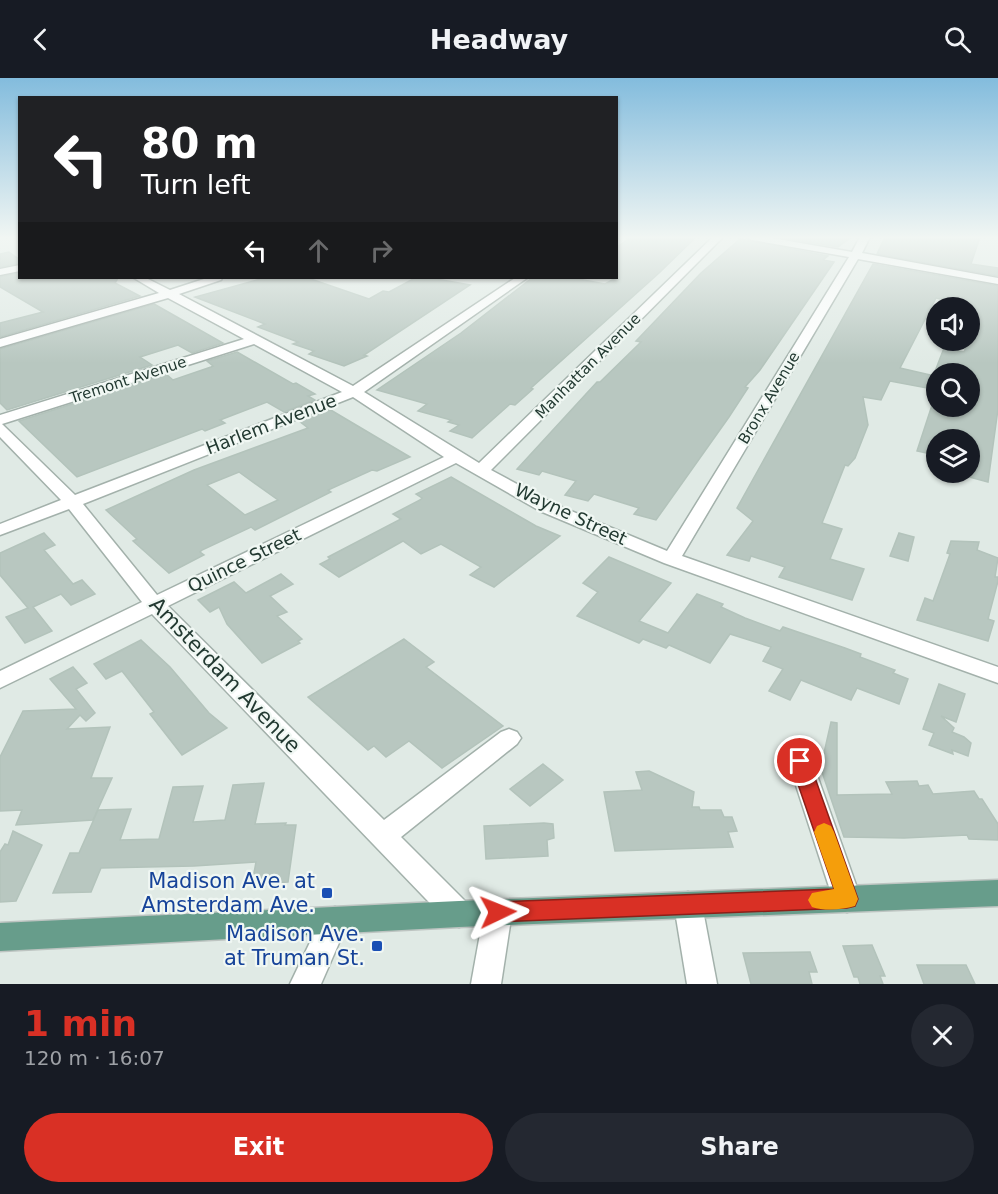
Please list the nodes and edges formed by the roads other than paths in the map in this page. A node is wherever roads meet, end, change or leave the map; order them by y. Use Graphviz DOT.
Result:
graph roads {
  1 [pos="141,279"];
  2 [pos="214,279"];
  3 [pos="520,279"];
  4 [pos="675,279"];
  5 [pos="841,279"];
  6 [pos="168,294"];
  7 [pos="256,339"];
  8 [pos="0,343"];
  9 [pos="354,392"];
  10 [pos="0,420"];
  11 [pos="0,428"];
  12 [pos="456,457"];
  13 [pos="482,470"];
  14 [pos="73,502"];
  15 [pos="0,530"];
  16 [pos="671,559"];
  17 [pos="154,604"];
  18 [pos="998,675"];
  19 [pos="0,680"];
  20 [pos="509,738"];
  21 [pos="800,761"];
  22 [pos="382,836"];
  23 [pos="998,893"];
  24 [pos="847,899"];
  25 [pos="688,905"];
  26 [pos="498,912"];
  27 [pos="459,914"];
  28 [pos="335,920"];
  29 [pos="0,938"];
  30 [pos="306,984"];
  31 [pos="486,984"];
  32 [pos="702,984"];
  1 -- 6 [label="street, Wayne Street"];
  2 -- 6 [label="street"];
  3 -- 9 [label="street, Harlem Avenue"];
  4 -- 13 [label="street, Manhattan Avenue"];
  5 -- 16 [label="street, Bronx Avenue"];
  6 -- 7 [label="street, Wayne Street"];
  6 -- 8 [label="street"];
  7 -- 9 [label="street, Wayne Street"];
  7 -- 10 [label="street, Tremont Avenue"];
  9 -- 12 [label="street, Wayne Street"];
  9 -- 14 [label="street, Harlem Avenue"];
  11 -- 14 [label="street, Amsterdam Avenue"];
  12 -- 13 [label="street, Wayne Street"];
  12 -- 17 [label="street, Quince Street"];
  13 -- 16 [label="street, Wayne Street"];
  14 -- 15 [label="street, Harlem Avenue"];
  14 -- 17 [label="street, Amsterdam Avenue"];
  16 -- 18 [label="street, Wayne Street"];
  17 -- 19 [label="street, Quince Street"];
  17 -- 22 [label="street, Amsterdam Avenue"];
  20 -- 22 [label="street"];
  21 -- 24 [label="street"];
  22 -- 27 [label="street, Amsterdam Avenue"];
  23 -- 24 [label="main road"];
  24 -- 25 [label="main road"];
  25 -- 26 [label="main road"];
  25 -- 32 [label="street"];
  26 -- 27 [label="main road"];
  26 -- 31 [label="street"];
  27 -- 28 [label="main road"];
  28 -- 29 [label="main road"];
  28 -- 30 [label="street"];
}
